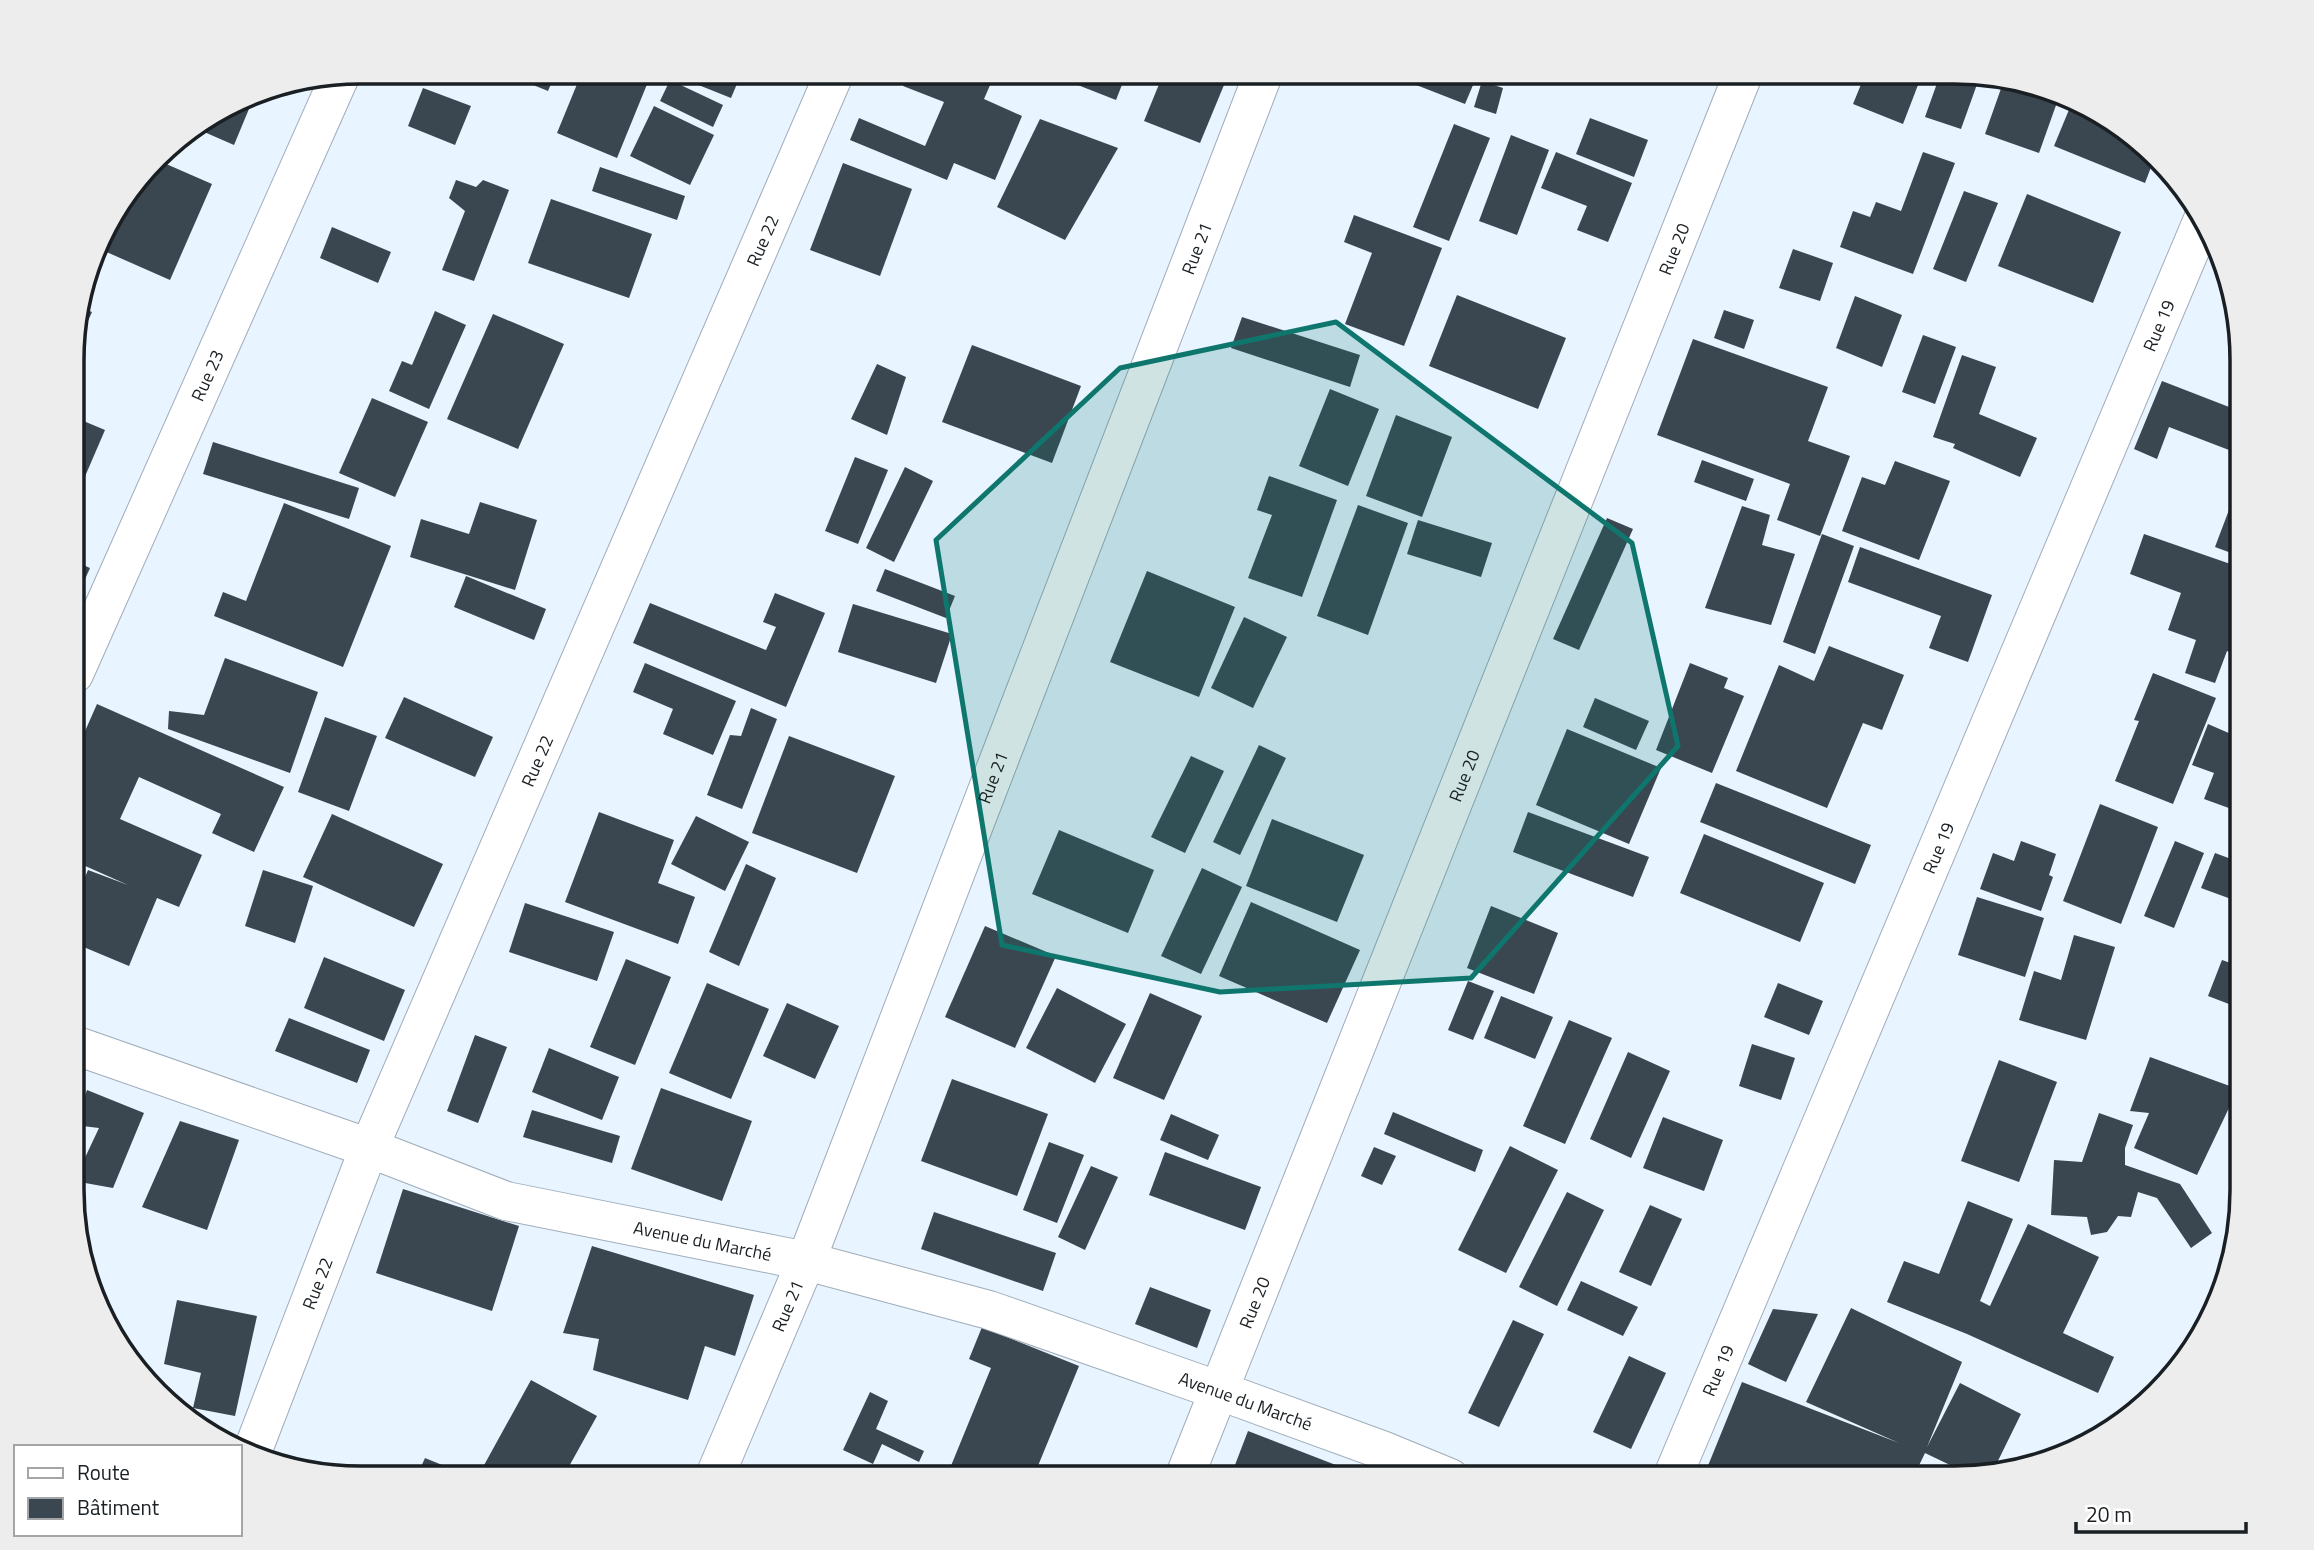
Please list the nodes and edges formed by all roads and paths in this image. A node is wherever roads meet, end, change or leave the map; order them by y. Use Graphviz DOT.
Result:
graph roads {
  1 [pos="830,84"];
  2 [pos="1259,84"];
  3 [pos="1739,84"];
  4 [pos="336,85"];
  5 [pos="2198,232"];
  6 [pos="84,652"];
  7 [pos="84,1048"];
  8 [pos="369,1148"];
  9 [pos="806,1261"];
  10 [pos="1220,1391"];
  11 [pos="255,1445"];
  12 [pos="719,1466"];
  13 [pos="1189,1466"];
  14 [pos="1420,1466"];
  15 [pos="1677,1466"];
  1 -- 8 [label="street, Rue 22"];
  2 -- 9 [label="street, Rue 21"];
  3 -- 10 [label="street, Rue 20"];
  4 -- 6 [label="street, Rue 23"];
  5 -- 15 [label="street, Rue 19"];
  7 -- 8 [label="street, Avenue du Marché"];
  8 -- 9 [label="street, Avenue du Marché"];
  8 -- 11 [label="street, Rue 22"];
  9 -- 10 [label="street, Avenue du Marché"];
  9 -- 12 [label="street, Rue 21"];
  10 -- 13 [label="street, Rue 20"];
  10 -- 14 [label="street, Avenue du Marché"];
}
